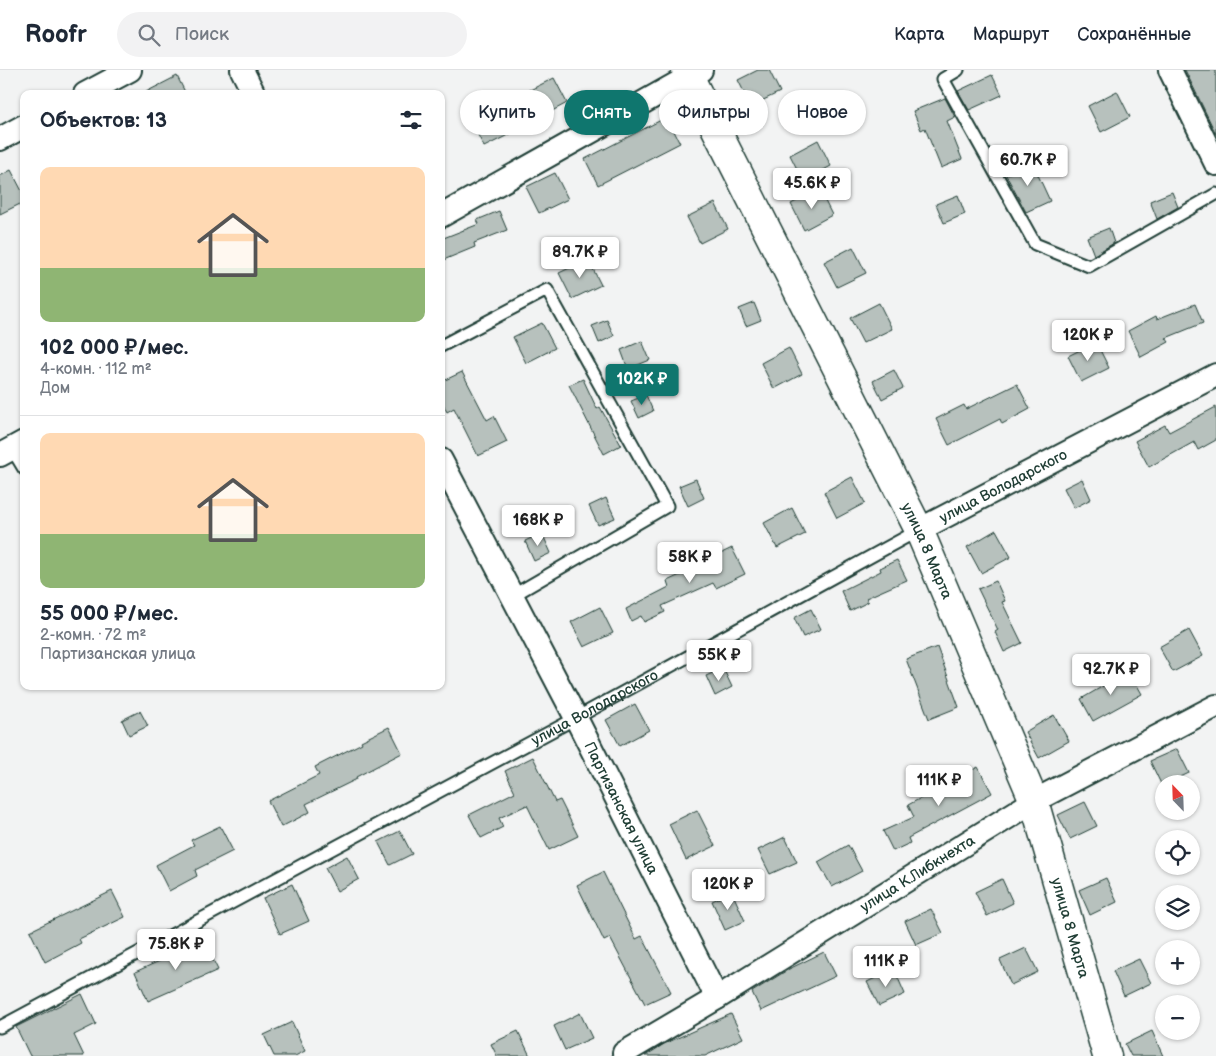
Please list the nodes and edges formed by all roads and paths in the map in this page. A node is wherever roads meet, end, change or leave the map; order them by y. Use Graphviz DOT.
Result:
graph roads {
  1 [pos="130,70"];
  2 [pos="242,70"];
  3 [pos="958,70"];
  4 [pos="1170,70"];
  5 [pos="692,72"];
  6 [pos="92,90"];
  7 [pos="252,90"];
  8 [pos="20,128"];
  9 [pos="0,138"];
  10 [pos="1216,164"];
  11 [pos="1216,194"];
  12 [pos="445,214"];
  13 [pos="445,344"];
  14 [pos="1216,375"];
  15 [pos="12,449"];
  16 [pos="20,462"];
  17 [pos="445,468"];
  18 [pos="919,530"];
  19 [pos="512,596"];
  20 [pos="1216,706"];
  21 [pos="576,718"];
  22 [pos="1034,800"];
  23 [pos="717,998"];
  24 [pos="0,1028"];
  25 [pos="624,1053"];
  26 [pos="1107,1056"];
  1 -- 6 [label="street"];
  2 -- 7 [label="street"];
  3 -- 11 [label="lane"];
  4 -- 10 [label="street"];
  5 -- 12 [label="street"];
  5 -- 18 [label="main road, улица 8 Марта"];
  8 -- 9 [label="street"];
  13 -- 19 [label="lane"];
  14 -- 18 [label="street, улица Володарского"];
  15 -- 16 [label="lane"];
  17 -- 19 [label="street, Партизанская улица"];
  18 -- 21 [label="lane, улица Володарского"];
  18 -- 22 [label="main road, улица 8 Марта"];
  19 -- 21 [label="street, Партизанская улица"];
  20 -- 22 [label="street, улица К.Либкнехта"];
  21 -- 23 [label="street, Партизанская улица"];
  21 -- 24 [label="lane, улица Володарского"];
  22 -- 23 [label="street, улица К.Либкнехта"];
  22 -- 26 [label="main road, улица 8 Марта"];
  23 -- 25 [label="street, улица К.Либкнехта"];
}
